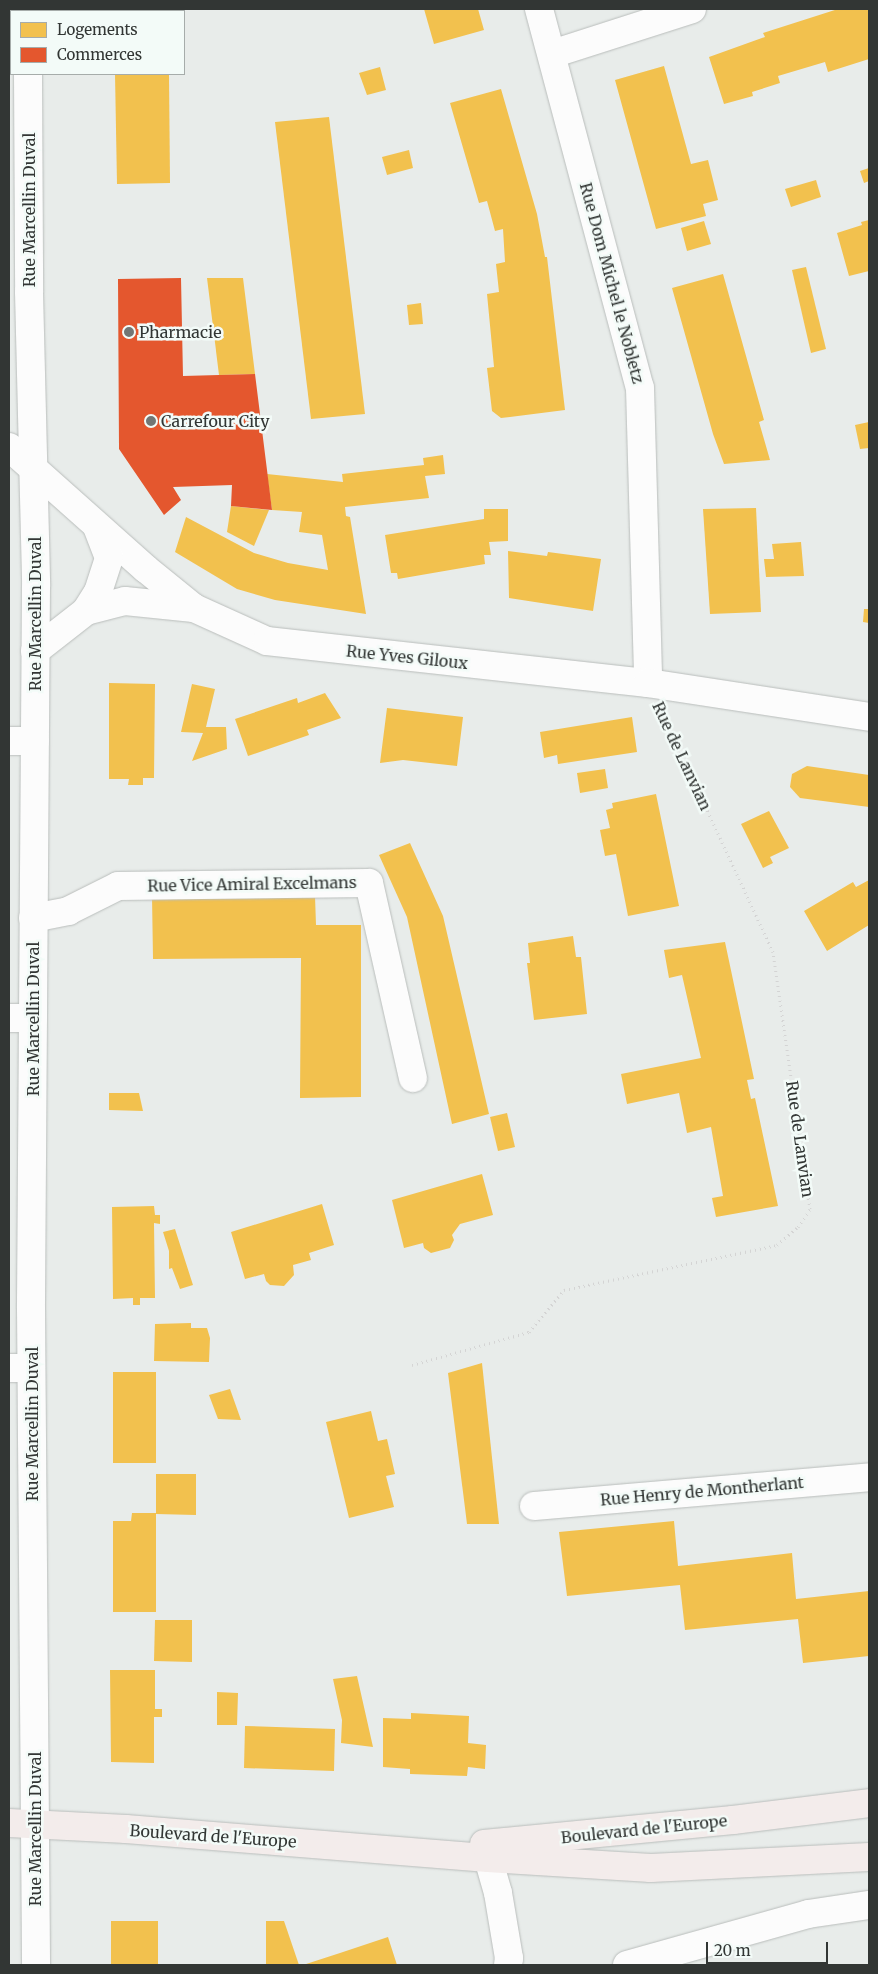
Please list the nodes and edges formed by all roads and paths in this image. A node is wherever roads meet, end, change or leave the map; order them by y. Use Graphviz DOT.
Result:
graph roads {
  1 [pos="539,9"];
  2 [pos="692,9"];
  3 [pos="552,54"];
  4 [pos="28,75"];
  5 [pos="9,447"];
  6 [pos="34,468"];
  7 [pos="96,524"];
  8 [pos="194,608"];
  9 [pos="86,611"];
  10 [pos="35,652"];
  11 [pos="648,683"];
  12 [pos="869,717"];
  13 [pos="22,741"];
  14 [pos="33,918"];
  15 [pos="21,1018"];
  16 [pos="413,1078"];
  17 [pos="412,1365"];
  18 [pos="20,1368"];
  19 [pos="869,1476"];
  20 [pos="534,1506"];
  21 [pos="869,1803"];
  22 [pos="21,1824"];
  23 [pos="418,1851"];
  24 [pos="869,1857"];
  25 [pos="488,1858"];
  26 [pos="869,1905"];
  27 [pos="36,1965"];
  28 [pos="508,1965"];
  29 [pos="627,1965"];
  1 -- 3 [label="street, Rue Dom Michel le Nobletz"];
  2 -- 3 [label="street"];
  3 -- 11 [label="street, Rue Dom Michel le Nobletz"];
  4 -- 6 [label="street, Rue Marcellin Duval"];
  5 -- 6 [label="street, Rue Yves Giloux"];
  6 -- 7 [label="street, Rue Yves Giloux"];
  6 -- 10 [label="street, Rue Marcellin Duval"];
  7 -- 8 [label="street, Rue Yves Giloux"];
  7 -- 9 [label="street"];
  8 -- 9 [label="street"];
  8 -- 11 [label="street, Rue Yves Giloux"];
  9 -- 10 [label="street"];
  10 -- 13 [label="street, Rue Marcellin Duval"];
  11 -- 12 [label="street, Rue Yves Giloux"];
  11 -- 17 [label="path, Rue de Lanvian"];
  13 -- 14 [label="street, Rue Marcellin Duval"];
  14 -- 15 [label="street, Rue Marcellin Duval"];
  14 -- 16 [label="street, Rue Vice Amiral Excelmans"];
  15 -- 18 [label="street, Rue Marcellin Duval"];
  18 -- 22 [label="street, Rue Marcellin Duval"];
  19 -- 20 [label="street, Rue Henry de Montherlant"];
  21 -- 23 [label="main road, Boulevard de l'Europe"];
  22 -- 23 [label="main road, Boulevard de l'Europe"];
  22 -- 27 [label="street, Rue Marcellin Duval"];
  23 -- 25 [label="main road, Boulevard de l'Europe"];
  24 -- 25 [label="main road, Boulevard de l'Europe"];
  25 -- 28 [label="street"];
  26 -- 29 [label="street"];
}
